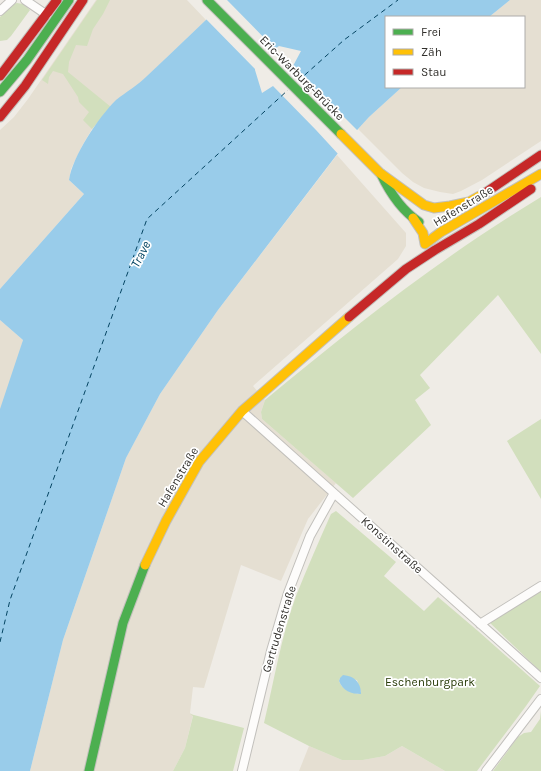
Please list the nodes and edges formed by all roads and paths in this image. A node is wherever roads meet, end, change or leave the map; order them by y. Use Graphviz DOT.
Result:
graph roads {
  1 [pos="12,0"];
  2 [pos="25,0"];
  3 [pos="57,0"];
  4 [pos="69,0"];
  5 [pos="83,0"];
  6 [pos="207,0"];
  7 [pos="0,11"];
  8 [pos="47,15"];
  9 [pos="2,69"];
  10 [pos="14,76"];
  11 [pos="25,86"];
  12 [pos="0,92"];
  13 [pos="0,116"];
  14 [pos="541,155"];
  15 [pos="380,173"];
  16 [pos="541,174"];
  17 [pos="541,183"];
  18 [pos="434,208"];
  19 [pos="413,218"];
  20 [pos="467,230"];
  21 [pos="441,232"];
  22 [pos="425,244"];
  23 [pos="435,250"];
  24 [pos="406,269"];
  25 [pos="242,411"];
  26 [pos="334,493"];
  27 [pos="541,586"];
  28 [pos="480,624"];
  29 [pos="541,678"];
  30 [pos="541,699"];
  31 [pos="89,771"];
  32 [pos="242,771"];
  33 [pos="486,771"];
  1 -- 7 [label="street"];
  2 -- 8 [label="street"];
  3 -- 8 [label="main road"];
  4 -- 10 [label="main road"];
  5 -- 11 [label="main road"];
  6 -- 15 [label="main road, Eric-Warburg-Brücke"];
  8 -- 9 [label="main road"];
  9 -- 10 [label="main road"];
  10 -- 11 [label="main road"];
  10 -- 12 [label="main road"];
  11 -- 13 [label="main road"];
  14 -- 18 [label="main road"];
  15 -- 18 [label="main road, Eric-Warburg-Brücke"];
  15 -- 19 [label="main road, Eric-Warburg-Brücke"];
  16 -- 21 [label="main road, Hafenstraße"];
  17 -- 20 [label="main road, Hafenstraße"];
  18 -- 21 [label="main road"];
  19 -- 21 [label="main road, Eric-Warburg-Brücke"];
  19 -- 22 [label="main road"];
  20 -- 21 [label="main road, Eric-Warburg-Brücke"];
  20 -- 23 [label="main road, Hafenstraße"];
  21 -- 22 [label="main road, Hafenstraße"];
  21 -- 23 [label="main road"];
  22 -- 24 [label="main road, Hafenstraße"];
  23 -- 24 [label="main road, Hafenstraße"];
  24 -- 25 [label="main road, Hafenstraße"];
  25 -- 26 [label="street, Konstinstraße"];
  25 -- 31 [label="main road, Hafenstraße"];
  26 -- 28 [label="street, Konstinstraße"];
  26 -- 32 [label="street, Gertrudenstraße"];
  27 -- 28 [label="street"];
  28 -- 29 [label="street, Konstinstraße"];
  30 -- 33 [label="street"];
}
